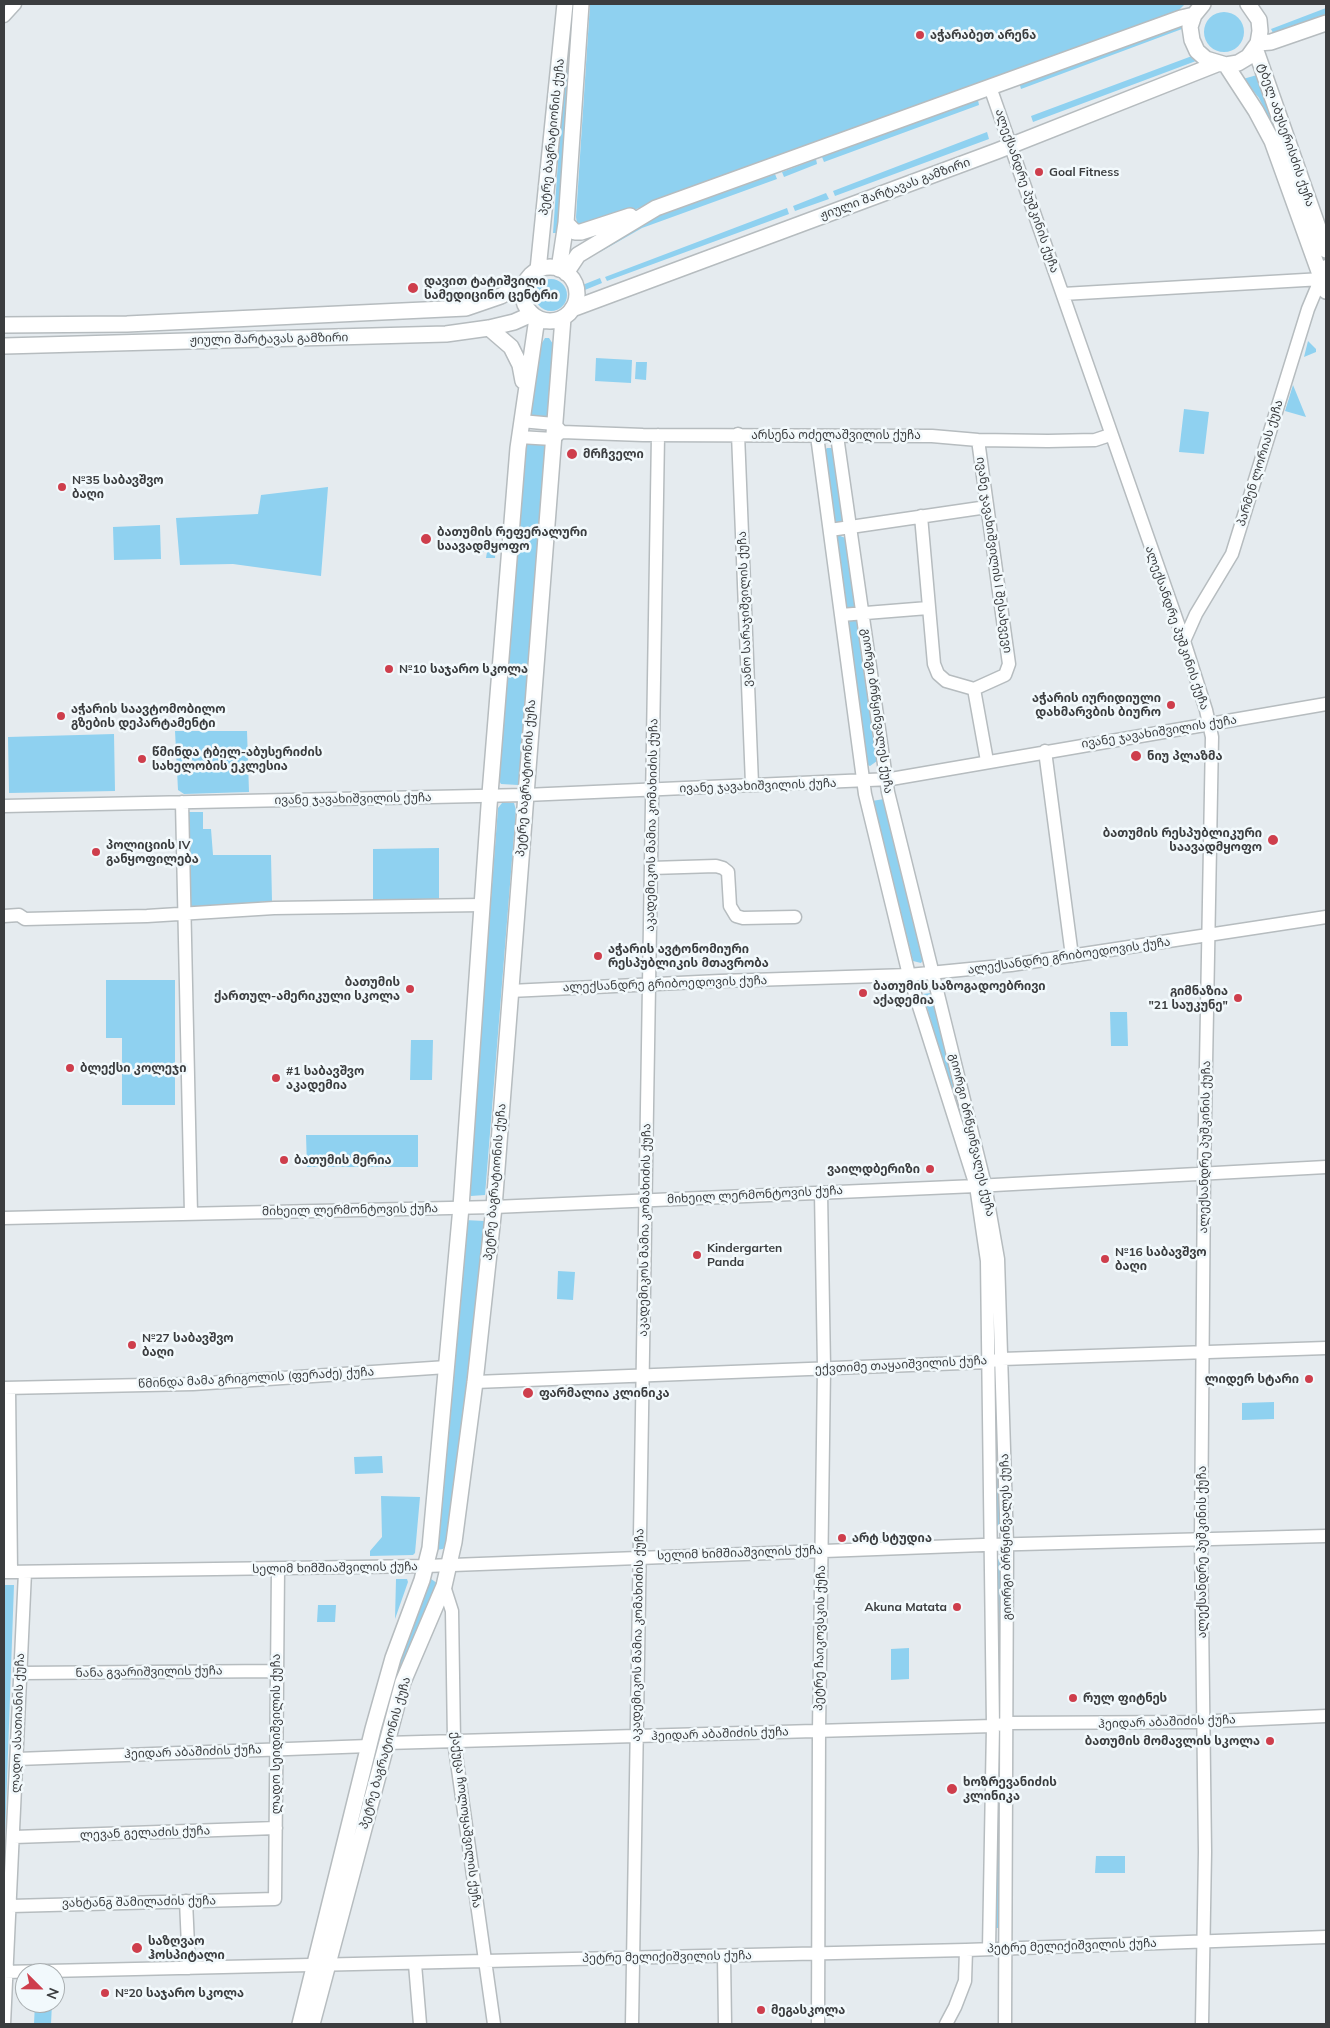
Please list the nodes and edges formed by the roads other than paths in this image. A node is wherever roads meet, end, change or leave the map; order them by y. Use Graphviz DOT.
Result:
graph roads {
  1 [pos="15,4"];
  2 [pos="565,4"];
  3 [pos="580,4"];
  4 [pos="1248,4"];
  5 [pos="1198,8"];
  6 [pos="4,16"];
  7 [pos="1326,23"];
  8 [pos="1257,46"];
  9 [pos="1222,65"];
  10 [pos="990,87"];
  11 [pos="1011,146"];
  12 [pos="656,208"];
  13 [pos="566,223"];
  14 [pos="1326,250"];
  15 [pos="538,270"];
  16 [pos="562,271"];
  17 [pos="1325,279"];
  18 [pos="526,282"];
  19 [pos="1063,294"];
  20 [pos="567,314"];
  21 [pos="534,316"];
  22 [pos="4,325"];
  23 [pos="489,328"];
  24 [pos="4,346"];
  25 [pos="524,399"];
  26 [pos="521,421"];
  27 [pos="556,432"];
  28 [pos="738,434"];
  29 [pos="658,435"];
  30 [pos="1110,435"];
  31 [pos="817,436"];
  32 [pos="837,436"];
  33 [pos="519,437"];
  34 [pos="978,440"];
  35 [pos="987,508"];
  36 [pos="921,516"];
  37 [pos="850,528"];
  38 [pos="830,530"];
  39 [pos="928,608"];
  40 [pos="864,614"];
  41 [pos="841,615"];
  42 [pos="1184,641"];
  43 [pos="974,689"];
  44 [pos="1326,704"];
  45 [pos="1210,724"];
  46 [pos="1045,751"];
  47 [pos="987,762"];
  48 [pos="886,780"];
  49 [pos="864,781"];
  50 [pos="752,784"];
  51 [pos="652,790"];
  52 [pos="525,795"];
  53 [pos="490,796"];
  54 [pos="182,802"];
  55 [pos="4,806"];
  56 [pos="651,868"];
  57 [pos="482,905"];
  58 [pos="185,913"];
  59 [pos="4,916"];
  60 [pos="795,917"];
  61 [pos="1326,917"];
  62 [pos="1210,937"];
  63 [pos="1072,956"];
  64 [pos="933,973"];
  65 [pos="909,975"];
  66 [pos="649,984"];
  67 [pos="510,991"];
  68 [pos="1326,1167"];
  69 [pos="1204,1174"];
  70 [pos="981,1186"];
  71 [pos="821,1192"];
  72 [pos="646,1200"];
  73 [pos="462,1207"];
  74 [pos="494,1207"];
  75 [pos="191,1214"];
  76 [pos="4,1218"];
  77 [pos="1326,1348"];
  78 [pos="1203,1353"];
  79 [pos="1002,1359"];
  80 [pos="988,1362"];
  81 [pos="448,1367"];
  82 [pos="824,1368"];
  83 [pos="642,1376"];
  84 [pos="475,1382"];
  85 [pos="6,1388"];
  86 [pos="1326,1536"];
  87 [pos="1201,1540"];
  88 [pos="992,1545"];
  89 [pos="1007,1545"];
  90 [pos="822,1550"];
  91 [pos="640,1557"];
  92 [pos="450,1564"];
  93 [pos="426,1566"];
  94 [pos="278,1569"];
  95 [pos="7,1572"];
  96 [pos="25,1572"];
  97 [pos="444,1586"];
  98 [pos="277,1671"];
  99 [pos="20,1674"];
  100 [pos="1326,1716"];
  101 [pos="1204,1722"];
  102 [pos="1007,1723"];
  103 [pos="994,1726"];
  104 [pos="819,1731"];
  105 [pos="637,1736"];
  106 [pos="454,1741"];
  107 [pos="386,1743"];
  108 [pos="369,1746"];
  109 [pos="276,1749"];
  110 [pos="17,1759"];
  111 [pos="276,1828"];
  112 [pos="14,1837"];
  113 [pos="275,1899"];
  114 [pos="186,1901"];
  115 [pos="7,1905"];
  116 [pos="1326,1937"];
  117 [pos="1203,1940"];
  118 [pos="1006,1947"];
  119 [pos="989,1948"];
  120 [pos="966,1950"];
  121 [pos="819,1954"];
  122 [pos="724,1956"];
  123 [pos="633,1958"];
  124 [pos="484,1962"];
  125 [pos="415,1964"];
  126 [pos="322,1965"];
  127 [pos="189,1968"];
  128 [pos="6,1972"];
  129 [pos="4,2024"];
  130 [pos="300,2024"];
  131 [pos="312,2024"];
  132 [pos="420,2024"];
  133 [pos="494,2024"];
  134 [pos="632,2024"];
  135 [pos="725,2024"];
  136 [pos="818,2024"];
  137 [pos="946,2024"];
  138 [pos="1006,2024"];
  139 [pos="1202,2024"];
  1 -- 6 [label="street"];
  2 -- 15 [label="main road, პეტრე ბაგრატიონის ქუჩა"];
  3 -- 13 [label="main road, პეტრე ბაგრატიონის ქუჩა"];
  4 -- 8 [label="main road"];
  5 -- 9 [label="main road"];
  5 -- 10 [label="main road"];
  7 -- 8 [label="main road"];
  8 -- 9 [label="main road, ჟიული შარტავას გამზირი"];
  8 -- 14 [label="main road, ტბელ აბუსერისძის ქუჩა"];
  9 -- 11 [label="main road, ჟიული შარტავას გამზირი"];
  9 -- 17 [label="main road, ტბელ აბუსერისძის ქუჩა"];
  10 -- 11 [label="street, ალექსანდრე პუშკინის ქუჩა"];
  10 -- 12 [label="main road"];
  11 -- 19 [label="street, ალექსანდრე პუშკინის ქუჩა"];
  11 -- 20 [label="main road, ჟიული შარტავას გამზირი"];
  12 -- 13 [label="main road"];
  12 -- 16 [label="main road"];
  13 -- 16 [label="main road, პეტრე ბაგრატიონის ქუჩა"];
  15 -- 16 [label="main road"];
  15 -- 18 [label="main road"];
  16 -- 20 [label="main road"];
  17 -- 19 [label="street"];
  17 -- 42 [label="street, პარმენ ლორიას ქუჩა"];
  18 -- 21 [label="main road"];
  18 -- 22 [label="main road, ჟიული შარტავას გამზირი"];
  19 -- 30 [label="street, ალექსანდრე პუშკინის ქუჩა"];
  20 -- 21 [label="main road"];
  20 -- 27 [label="main road, პეტრე ბაგრატიონის ქუჩა"];
  21 -- 23 [label="main road, ჟიული შარტავას გამზირი"];
  21 -- 25 [label="main road, პეტრე ბაგრატიონის ქუჩა"];
  23 -- 24 [label="main road, ჟიული შარტავას გამზირი"];
  23 -- 25 [label="main road"];
  25 -- 26 [label="main road, პეტრე ბაგრატიონის ქუჩა"];
  26 -- 27 [label="street"];
  26 -- 33 [label="main road, პეტრე ბაგრატიონის ქუჩა"];
  27 -- 29 [label="street, არსენა ოძელაშვილის ქუჩა"];
  27 -- 33 [label="street"];
  27 -- 52 [label="main road, პეტრე ბაგრატიონის ქუჩა"];
  28 -- 29 [label="street, არსენა ოძელაშვილის ქუჩა"];
  28 -- 31 [label="street, არსენა ოძელაშვილის ქუჩა"];
  28 -- 50 [label="street, ვანო სარაჯიშვილის ქუჩა"];
  29 -- 51 [label="street, აკადემიკოს მამია კომახიძის ქუჩა"];
  30 -- 34 [label="street, არსენა ოძელაშვილის ქუჩა"];
  30 -- 42 [label="street, ალექსანდრე პუშკინის ქუჩა"];
  31 -- 32 [label="street, არსენა ოძელაშვილის ქუჩა"];
  31 -- 38 [label="street, გიორგი ბრწყინვალეს ქუჩა"];
  32 -- 34 [label="street, არსენა ოძელაშვილის ქუჩა"];
  32 -- 37 [label="street, გიორგი ბრწყინვალეს ქუჩა"];
  33 -- 53 [label="main road, პეტრე ბაგრატიონის ქუჩა"];
  34 -- 35 [label="street, ივანე ჯავახიშვილის I შესახვევი"];
  35 -- 36 [label="street"];
  35 -- 43 [label="street, ივანე ჯავახიშვილის I შესახვევი"];
  36 -- 37 [label="street"];
  36 -- 39 [label="street"];
  37 -- 38 [label="street"];
  37 -- 40 [label="street, გიორგი ბრწყინვალეს ქუჩა"];
  38 -- 41 [label="street, გიორგი ბრწყინვალეს ქუჩა"];
  39 -- 40 [label="street"];
  39 -- 43 [label="street"];
  40 -- 41 [label="street"];
  40 -- 48 [label="street, გიორგი ბრწყინვალეს ქუჩა"];
  41 -- 49 [label="street, გიორგი ბრწყინვალეს ქუჩა"];
  42 -- 45 [label="street, ალექსანდრე პუშკინის ქუჩა"];
  43 -- 47 [label="street"];
  44 -- 45 [label="street, ივანე ჯავახიშვილის ქუჩა"];
  45 -- 46 [label="street, ივანე ჯავახიშვილის ქუჩა"];
  45 -- 62 [label="street, ალექსანდრე პუშკინის ქუჩა"];
  46 -- 47 [label="street, ივანე ჯავახიშვილის ქუჩა"];
  46 -- 63 [label="street"];
  47 -- 48 [label="street, ივანე ჯავახიშვილის ქუჩა"];
  48 -- 49 [label="street, ივანე ჯავახიშვილის ქუჩა"];
  48 -- 64 [label="street, გიორგი ბრწყინვალეს ქუჩა"];
  49 -- 50 [label="street, ივანე ჯავახიშვილის ქუჩა"];
  49 -- 65 [label="street, გიორგი ბრწყინვალეს ქუჩა"];
  50 -- 51 [label="street, ივანე ჯავახიშვილის ქუჩა"];
  51 -- 52 [label="street, ივანე ჯავახიშვილის ქუჩა"];
  51 -- 56 [label="street, აკადემიკოს მამია კომახიძის ქუჩა"];
  52 -- 53 [label="street, ივანე ჯავახიშვილის ქუჩა"];
  52 -- 67 [label="main road, პეტრე ბაგრატიონის ქუჩა"];
  53 -- 54 [label="street, ივანე ჯავახიშვილის ქუჩა"];
  53 -- 57 [label="main road, პეტრე ბაგრატიონის ქუჩა"];
  54 -- 55 [label="street, ივანე ჯავახიშვილის ქუჩა"];
  54 -- 58 [label="street"];
  56 -- 60 [label="street"];
  56 -- 66 [label="street, აკადემიკოს მამია კომახიძის ქუჩა"];
  57 -- 58 [label="street"];
  57 -- 73 [label="main road, პეტრე ბაგრატიონის ქუჩა"];
  58 -- 59 [label="street"];
  58 -- 75 [label="street"];
  61 -- 62 [label="street, ალექსანდრე გრიბოედოვის ქუჩა"];
  62 -- 63 [label="street, ალექსანდრე გრიბოედოვის ქუჩა"];
  62 -- 69 [label="street, ალექსანდრე პუშკინის ქუჩა"];
  63 -- 64 [label="street, ალექსანდრე გრიბოედოვის ქუჩა"];
  64 -- 65 [label="street, ალექსანდრე გრიბოედოვის ქუჩა"];
  64 -- 70 [label="street, გიორგი ბრწყინვალეს ქუჩა"];
  65 -- 66 [label="street, ალექსანდრე გრიბოედოვის ქუჩა"];
  65 -- 70 [label="street, გიორგი ბრწყინვალეს ქუჩა"];
  66 -- 67 [label="street, ალექსანდრე გრიბოედოვის ქუჩა"];
  66 -- 72 [label="street, აკადემიკოს მამია კომახიძის ქუჩა"];
  67 -- 74 [label="main road, პეტრე ბაგრატიონის ქუჩა"];
  68 -- 69 [label="street, მიხეილ ლერმონტოვის ქუჩა"];
  69 -- 70 [label="street, მიხეილ ლერმონტოვის ქუჩა"];
  69 -- 78 [label="street, ალექსანდრე პუშკინის ქუჩა"];
  70 -- 71 [label="street, მიხეილ ლერმონტოვის ქუჩა"];
  70 -- 79 [label="street, გიორგი ბრწყინვალეს ქუჩა"];
  70 -- 80 [label="street, გიორგი ბრწყინვალეს ქუჩა"];
  71 -- 72 [label="street, მიხეილ ლერმონტოვის ქუჩა"];
  71 -- 82 [label="street, პეტრე ჩაიკოვსკის ქუჩა"];
  72 -- 74 [label="street, მიხეილ ლერმონტოვის ქუჩა"];
  72 -- 83 [label="street, აკადემიკოს მამია კომახიძის ქუჩა"];
  73 -- 74 [label="street, მიხეილ ლერმონტოვის ქუჩა"];
  73 -- 75 [label="street, მიხეილ ლერმონტოვის ქუჩა"];
  73 -- 81 [label="main road, პეტრე ბაგრატიონის ქუჩა"];
  74 -- 84 [label="main road, პეტრე ბაგრატიონის ქუჩა"];
  75 -- 76 [label="street, მიხეილ ლერმონტოვის ქუჩა"];
  77 -- 78 [label="street, ექვთიმე თაყაიშვილის ქუჩა"];
  78 -- 79 [label="street, ექვთიმე თაყაიშვილის ქუჩა"];
  78 -- 87 [label="street, ალექსანდრე პუშკინის ქუჩა"];
  79 -- 80 [label="street, ექვთიმე თაყაიშვილის ქუჩა"];
  79 -- 89 [label="street, გიორგი ბრწყინვალეს ქუჩა"];
  80 -- 82 [label="street, ექვთიმე თაყაიშვილის ქუჩა"];
  80 -- 88 [label="street, გიორგი ბრწყინვალეს ქუჩა"];
  81 -- 85 [label="street, წმინდა მამა გრიგოლის (ფერაძე) ქუჩა"];
  81 -- 93 [label="main road, პეტრე ბაგრატიონის ქუჩა"];
  82 -- 83 [label="street, ექვთიმე თაყაიშვილის ქუჩა"];
  82 -- 90 [label="street, პეტრე ჩაიკოვსკის ქუჩა"];
  83 -- 84 [label="street, ექვთიმე თაყაიშვილის ქუჩა"];
  83 -- 91 [label="street, აკადემიკოს მამია კომახიძის ქუჩა"];
  84 -- 92 [label="main road, პეტრე ბაგრატიონის ქუჩა"];
  85 -- 95 [label="street"];
  86 -- 87 [label="street, სელიმ ხიმშიაშვილის ქუჩა"];
  87 -- 89 [label="street, სელიმ ხიმშიაშვილის ქუჩა"];
  87 -- 101 [label="street, ალექსანდრე პუშკინის ქუჩა"];
  88 -- 89 [label="street, სელიმ ხიმშიაშვილის ქუჩა"];
  88 -- 90 [label="street, სელიმ ხიმშიაშვილის ქუჩა"];
  88 -- 103 [label="street, გიორგი ბრწყინვალეს ქუჩა"];
  89 -- 102 [label="street, გიორგი ბრწყინვალეს ქუჩა"];
  90 -- 91 [label="street, სელიმ ხიმშიაშვილის ქუჩა"];
  90 -- 104 [label="street, პეტრე ჩაიკოვსკის ქუჩა"];
  91 -- 92 [label="street, სელიმ ხიმშიაშვილის ქუჩა"];
  91 -- 105 [label="street, აკადემიკოს მამია კომახიძის ქუჩა"];
  92 -- 93 [label="street, სელიმ ხიმშიაშვილის ქუჩა"];
  92 -- 97 [label="main road, პეტრე ბაგრატიონის ქუჩა"];
  93 -- 94 [label="street, სელიმ ხიმშიაშვილის ქუჩა"];
  93 -- 108 [label="main road, პეტრე ბაგრატიონის ქუჩა"];
  94 -- 96 [label="street, სელიმ ხიმშიაშვილის ქუჩა"];
  94 -- 98 [label="street, ლადო სეიდიშვილის ქუჩა"];
  95 -- 96 [label="street, სელიმ ხიმშიაშვილის ქუჩა"];
  96 -- 99 [label="street, ლადო ასათიანის ქუჩა"];
  97 -- 106 [label="street, ქაქუცა ჩოლოყაშვილის ქუჩა"];
  97 -- 107 [label="main road, პეტრე ბაგრატიონის ქუჩა"];
  98 -- 99 [label="street, ნანა გვარიშვილის ქუჩა"];
  98 -- 109 [label="street, ლადო სეიდიშვილის ქუჩა"];
  99 -- 110 [label="street, ლადო ასათიანის ქუჩა"];
  100 -- 101 [label="street, ჰეიდარ აბაშიძის ქუჩა"];
  101 -- 102 [label="street, ჰეიდარ აბაშიძის ქუჩა"];
  101 -- 117 [label="street, ალექსანდრე პუშკინის ქუჩა"];
  102 -- 103 [label="street, ჰეიდარ აბაშიძის ქუჩა"];
  102 -- 118 [label="street, გიორგი ბრწყინვალეს ქუჩა"];
  103 -- 104 [label="street, ჰეიდარ აბაშიძის ქუჩა"];
  103 -- 119 [label="street, გიორგი ბრწყინვალეს ქუჩა"];
  104 -- 105 [label="street, ჰეიდარ აბაშიძის ქუჩა"];
  104 -- 121 [label="street, პეტრე ჩაიკოვსკის ქუჩა"];
  105 -- 106 [label="street, ჰეიდარ აბაშიძის ქუჩა"];
  105 -- 123 [label="street, აკადემიკოს მამია კომახიძის ქუჩა"];
  106 -- 107 [label="street, ჰეიდარ აბაშიძის ქუჩა"];
  106 -- 124 [label="street, ქაქუცა ჩოლოყაშვილის ქუჩა"];
  107 -- 126 [label="main road, პეტრე ბაგრატიონის ქუჩა"];
  108 -- 109 [label="street, ჰეიდარ აბაშიძის ქუჩა"];
  108 -- 126 [label="main road, პეტრე ბაგრატიონის ქუჩა"];
  109 -- 110 [label="street, ჰეიდარ აბაშიძის ქუჩა"];
  109 -- 111 [label="street, ლადო სეიდიშვილის ქუჩა"];
  110 -- 112 [label="street, ლადო ასათიანის ქუჩა"];
  111 -- 112 [label="street, ლევან გელაძის ქუჩა"];
  111 -- 113 [label="street, ლადო სეიდიშვილის ქუჩა"];
  112 -- 115 [label="street, ლადო ასათიანის ქუჩა"];
  113 -- 114 [label="street, ვახტანგ შამილაძის ქუჩა"];
  114 -- 115 [label="street, ვახტანგ შამილაძის ქუჩა"];
  114 -- 127 [label="street"];
  115 -- 128 [label="street, ლადო ასათიანის ქუჩა"];
  116 -- 117 [label="street, პეტრე მელიქიშვილის ქუჩა"];
  117 -- 118 [label="street, პეტრე მელიქიშვილის ქუჩა"];
  117 -- 139 [label="street, ალექსანდრე პუშკინის ქუჩა"];
  118 -- 119 [label="street, პეტრე მელიქიშვილის ქუჩა"];
  118 -- 138 [label="street, გიორგი ბრწყინვალეს ქუჩა"];
  119 -- 120 [label="street, პეტრე მელიქიშვილის ქუჩა"];
  120 -- 121 [label="street, პეტრე მელიქიშვილის ქუჩა"];
  120 -- 137 [label="street"];
  121 -- 122 [label="street, პეტრე მელიქიშვილის ქუჩა"];
  121 -- 136 [label="street, პეტრე ჩაიკოვსკის ქუჩა"];
  122 -- 123 [label="street, პეტრე მელიქიშვილის ქუჩა"];
  122 -- 135 [label="street"];
  123 -- 124 [label="street, პეტრე მელიქიშვილის ქუჩა"];
  123 -- 134 [label="street, აკადემიკოს მამია კომახიძის ქუჩა"];
  124 -- 125 [label="street, პეტრე მელიქიშვილის ქუჩა"];
  124 -- 133 [label="street, ქაქუცა ჩოლოყაშვილის ქუჩა"];
  125 -- 126 [label="street, პეტრე მელიქიშვილის ქუჩა"];
  125 -- 132 [label="street"];
  126 -- 127 [label="street, პეტრე მელიქიშვილის ქუჩა"];
  126 -- 130 [label="main road, პეტრე ბაგრატიონის ქუჩა"];
  126 -- 131 [label="main road, პეტრე ბაგრატიონის ქუჩა"];
  127 -- 128 [label="street, პეტრე მელიქიშვილის ქუჩა"];
  128 -- 129 [label="street, ლადო ასათიანის ქუჩა"];
}
